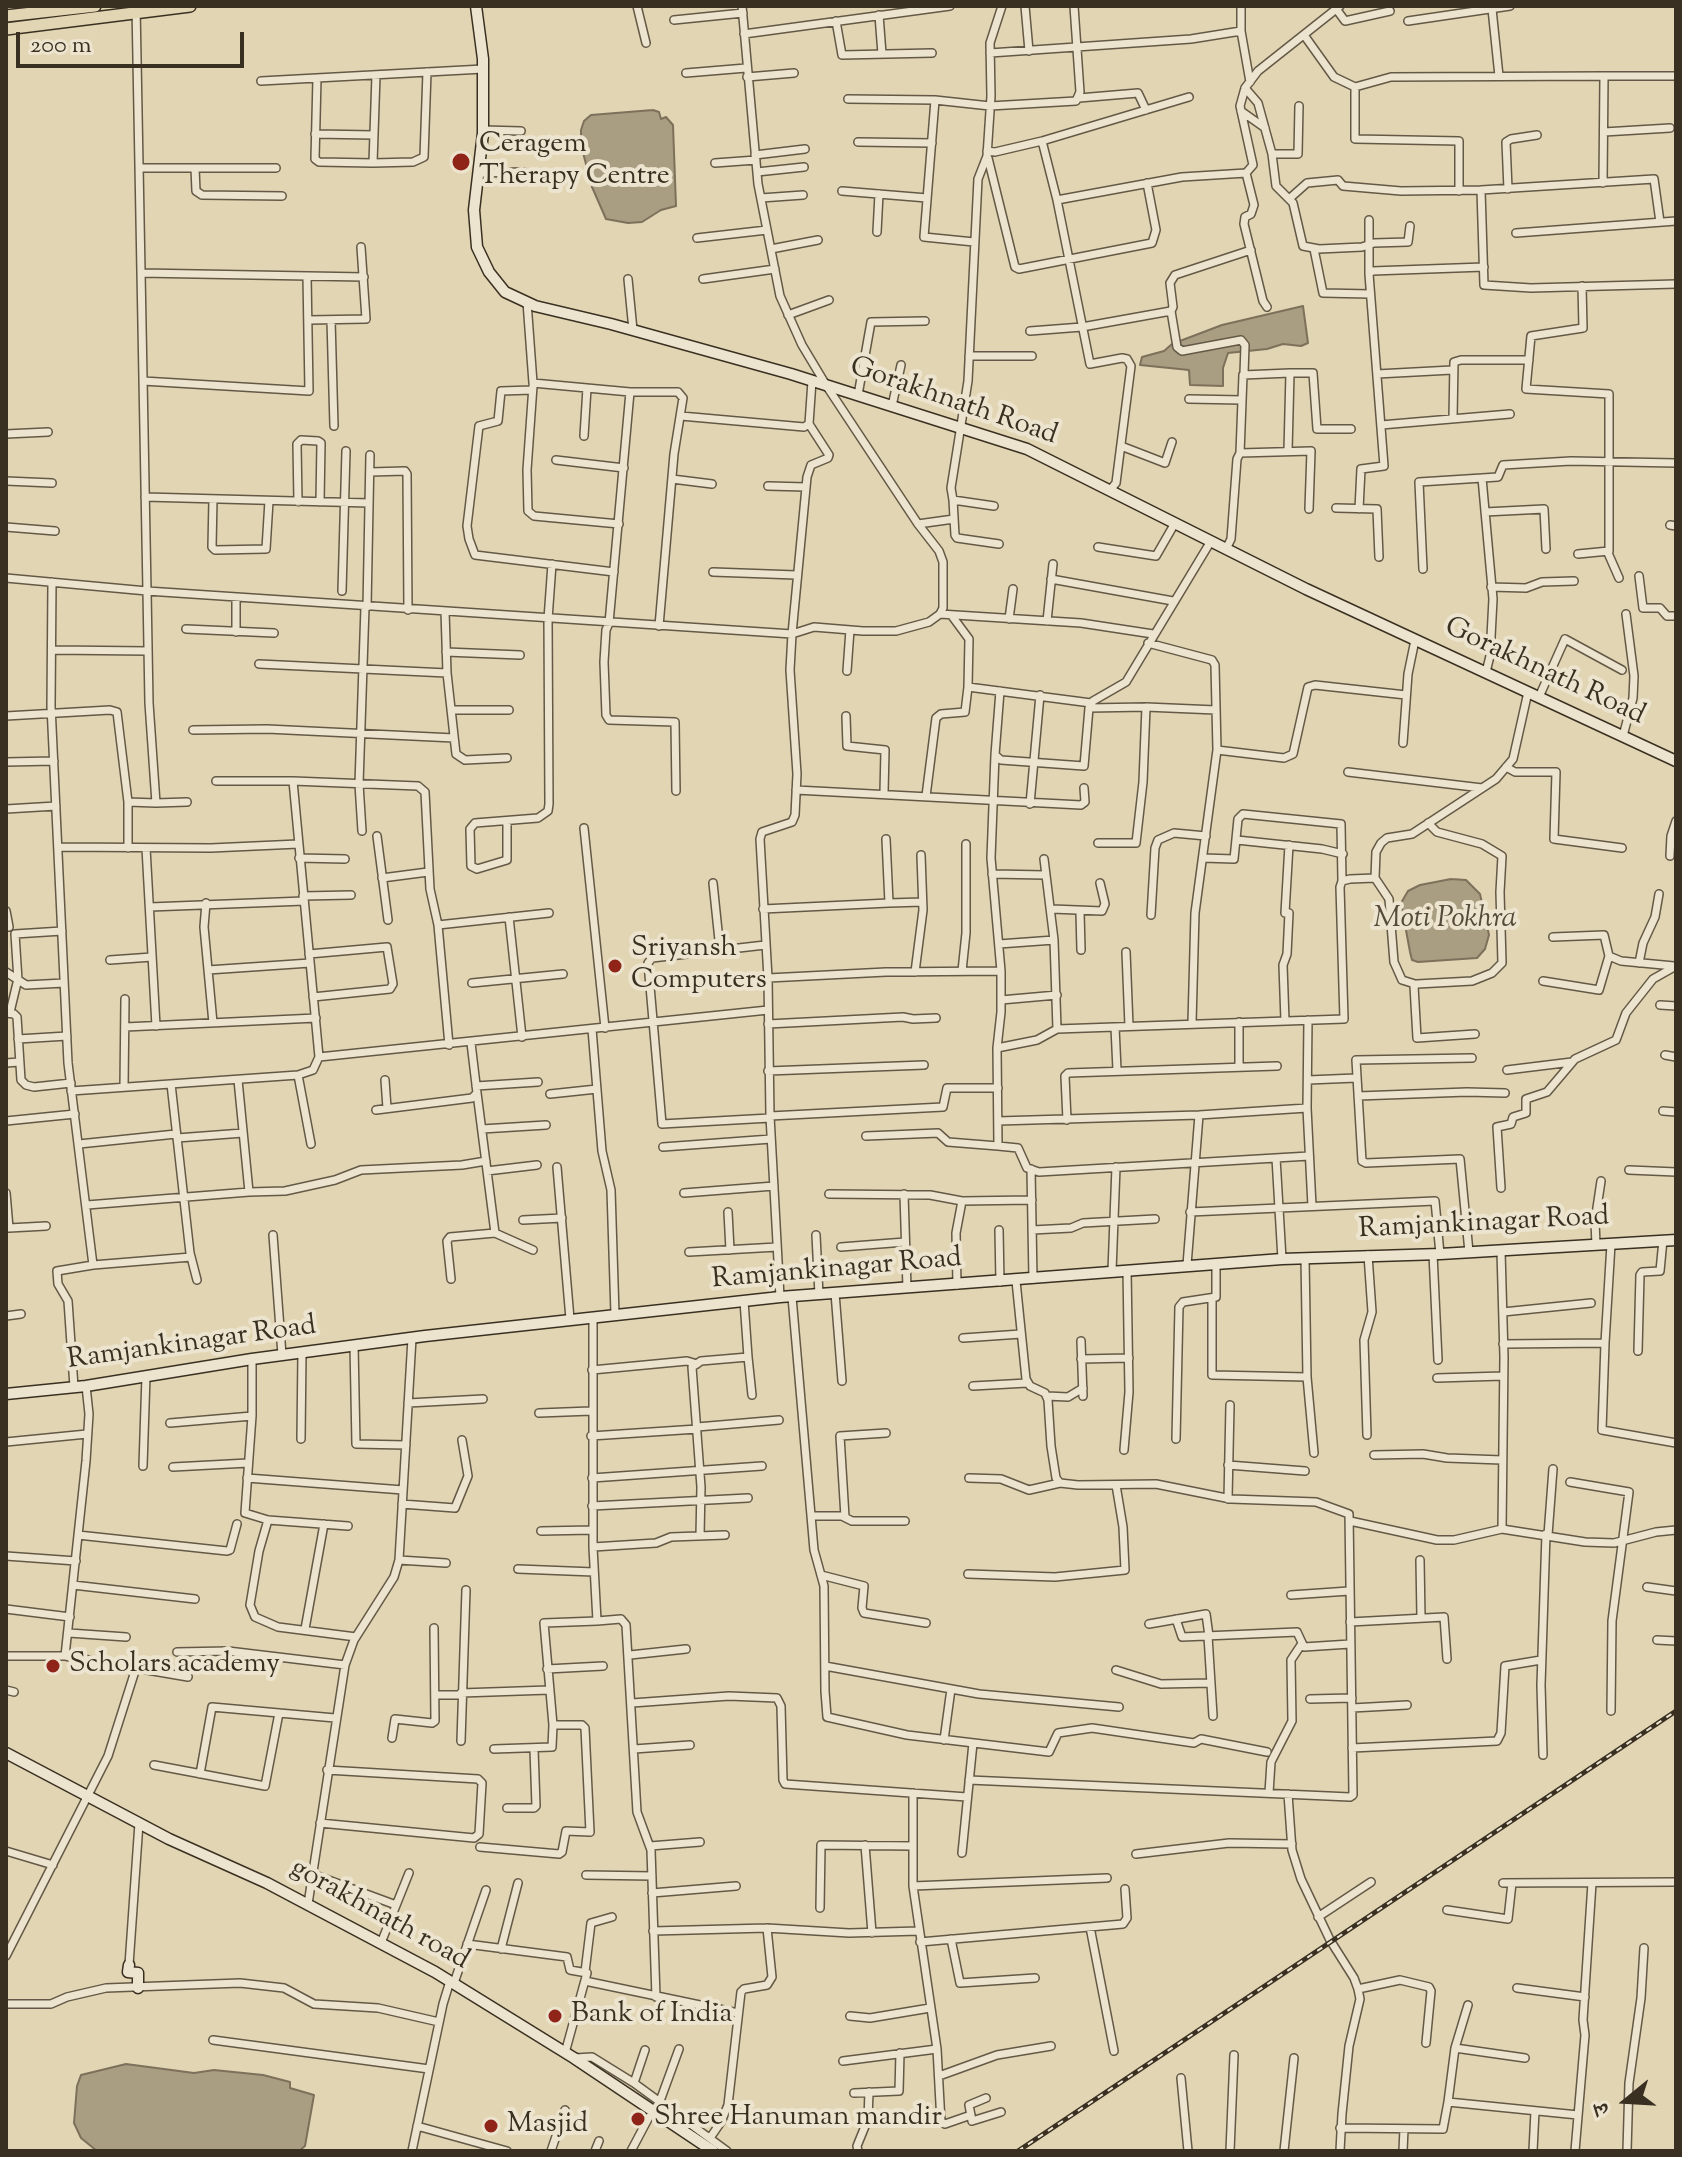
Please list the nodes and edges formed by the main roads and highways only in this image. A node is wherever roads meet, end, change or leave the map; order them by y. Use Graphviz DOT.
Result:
graph roads {
  1 [pos="95,6"];
  2 [pos="190,6"];
  3 [pos="29,10"];
  4 [pos="136,10"];
  5 [pos="6,16"];
  6 [pos="6,29"];
  1 -- 3 [label="main road"];
  2 -- 4 [label="main road"];
  3 -- 5 [label="main road"];
  4 -- 6 [label="main road"];
}
